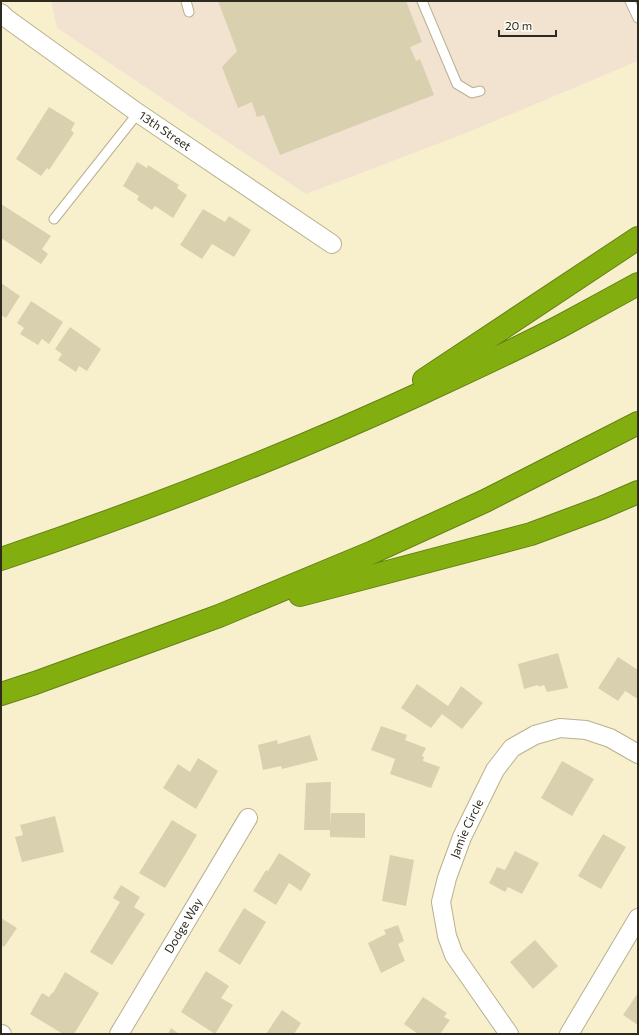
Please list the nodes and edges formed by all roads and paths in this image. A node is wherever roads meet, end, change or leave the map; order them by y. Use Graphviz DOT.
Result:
graph roads {
  1 [pos="186,1"];
  2 [pos="422,1"];
  3 [pos="630,1"];
  4 [pos="189,12"];
  5 [pos="1,13"];
  6 [pos="638,18"];
  7 [pos="480,91"];
  8 [pos="138,113"];
  9 [pos="54,219"];
  10 [pos="638,238"];
  11 [pos="332,244"];
  12 [pos="638,284"];
  13 [pos="363,420"];
  14 [pos="638,423"];
  15 [pos="638,492"];
  16 [pos="1,559"];
  17 [pos="219,616"];
  18 [pos="1,694"];
  19 [pos="638,754"];
  20 [pos="248,818"];
  21 [pos="638,918"];
  22 [pos="119,1034"];
  23 [pos="509,1034"];
  24 [pos="569,1034"];
  1 -- 4 [label="lane"];
  2 -- 7 [label="lane"];
  3 -- 6 [label="lane"];
  5 -- 8 [label="street, 13th Street"];
  8 -- 9 [label="lane"];
  8 -- 11 [label="street, 13th Street"];
  10 -- 13 [label="highway"];
  12 -- 13 [label="highway"];
  13 -- 16 [label="highway"];
  14 -- 17 [label="highway"];
  15 -- 17 [label="highway"];
  17 -- 18 [label="highway"];
  19 -- 23 [label="street, Jamie Circle"];
  20 -- 22 [label="street, Dodge Way"];
  21 -- 24 [label="street"];
}
